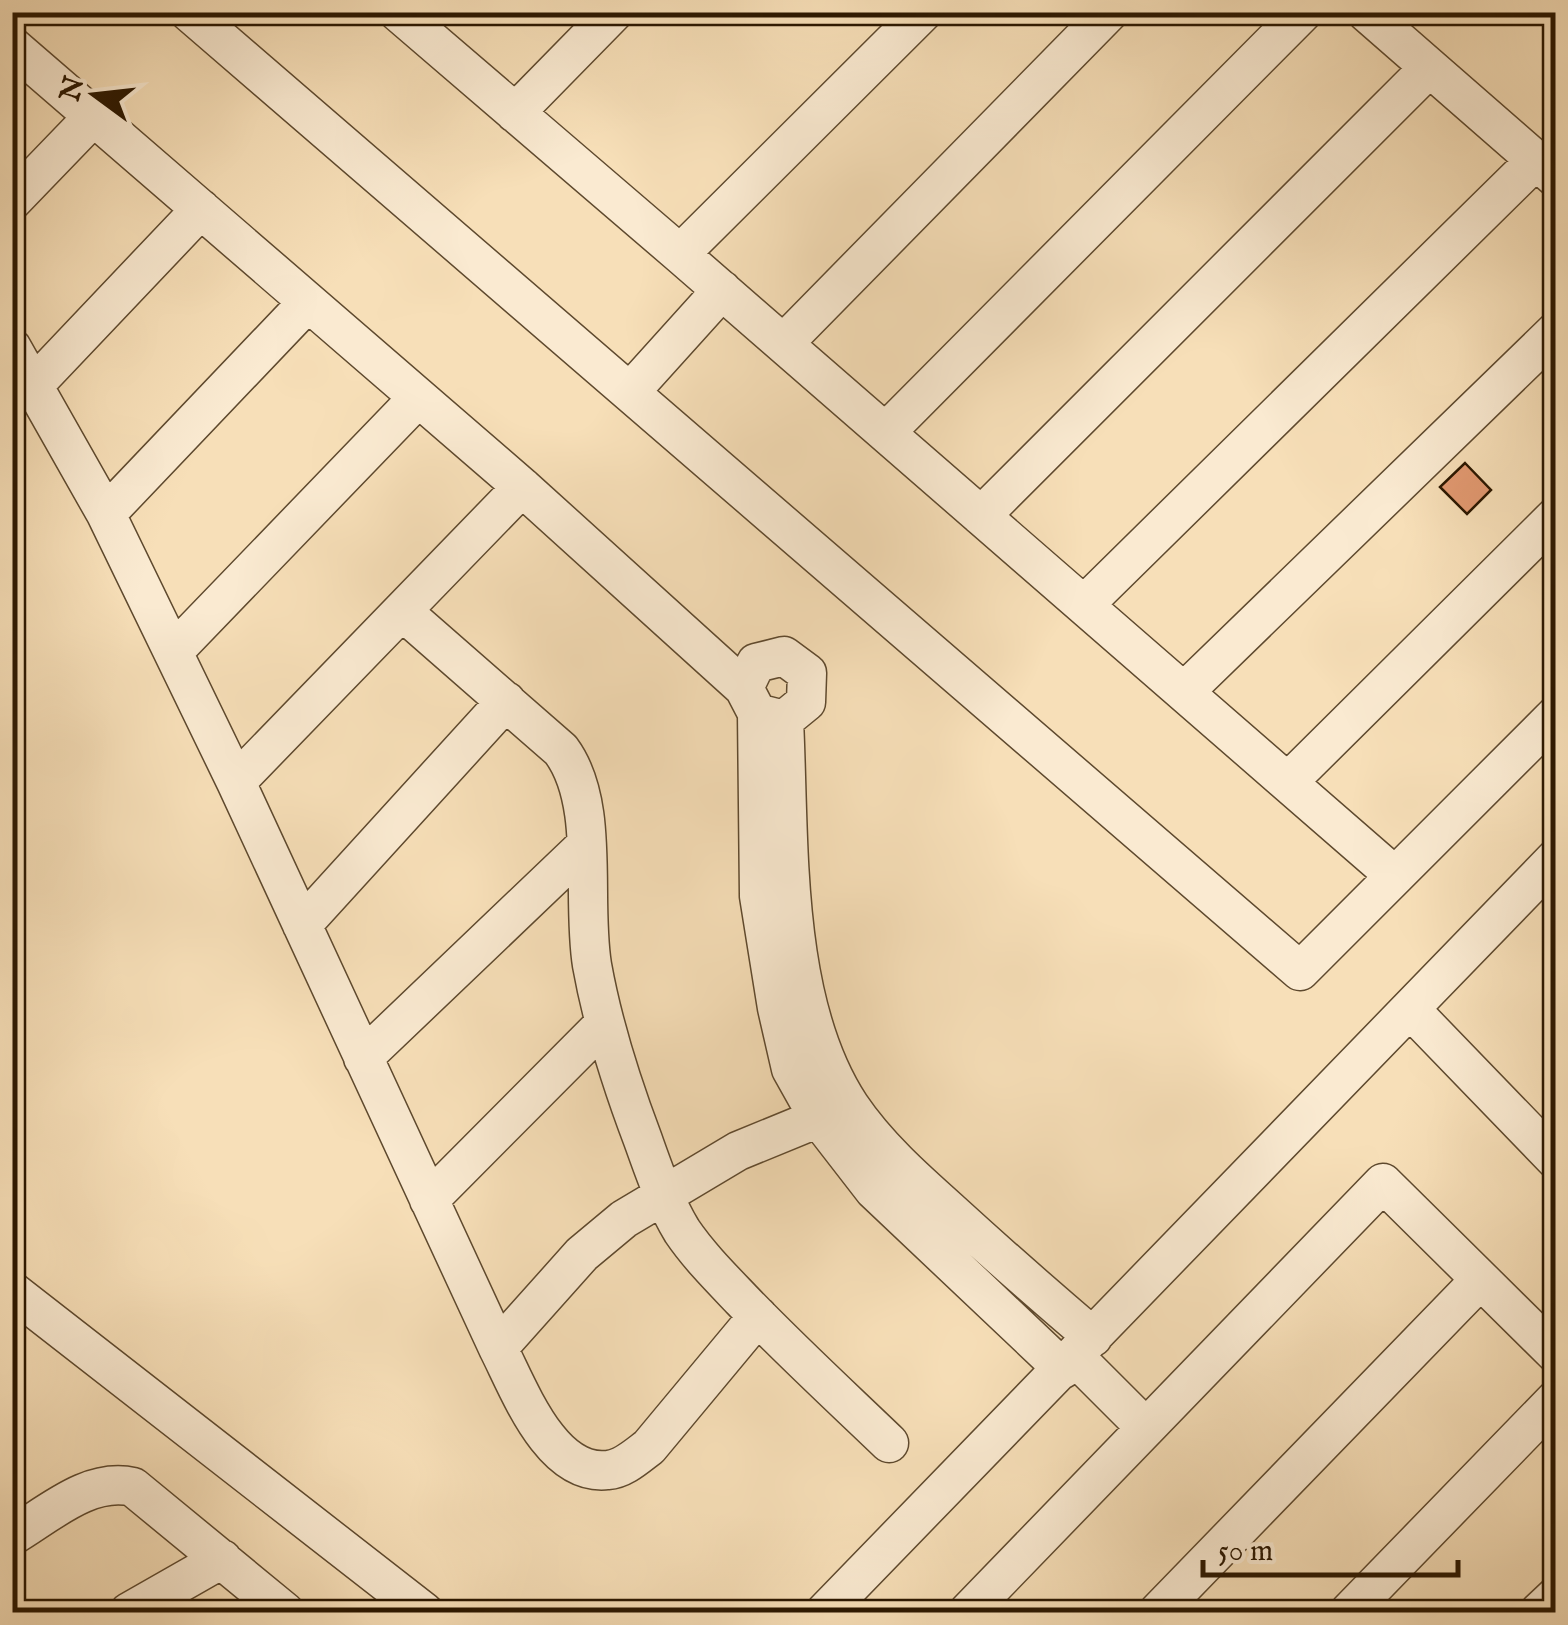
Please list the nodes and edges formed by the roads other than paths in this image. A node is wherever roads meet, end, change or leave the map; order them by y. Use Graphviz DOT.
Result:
graph roads {
  1 [pos="189,12"];
  2 [pos="614,12"];
  3 [pos="923,12"];
  4 [pos="1108,12"];
  5 [pos="1303,12"];
  6 [pos="1366,12"];
  7 [pos="410,16"];
  8 [pos="12,46"];
  9 [pos="1430,68"];
  10 [pos="515,113"];
  11 [pos="94,116"];
  12 [pos="1546,169"];
  13 [pos="12,201"];
  14 [pos="201,210"];
  15 [pos="680,254"];
  16 [pos="722,290"];
  17 [pos="308,302"];
  18 [pos="1556,330"];
  19 [pos="784,344"];
  20 [pos="12,348"];
  21 [pos="33,386"];
  22 [pos="630,392"];
  23 [pos="418,398"];
  24 [pos="886,432"];
  25 [pos="522,487"];
  26 [pos="106,514"];
  27 [pos="982,516"];
  28 [pos="1556,516"];
  29 [pos="1084,605"];
  30 [pos="402,611"];
  31 [pos="173,652"];
  32 [pos="1184,692"];
  33 [pos="506,701"];
  34 [pos="1556,715"];
  35 [pos="236,782"];
  36 [pos="1288,782"];
  37 [pos="585,846"];
  38 [pos="1556,858"];
  39 [pos="1395,876"];
  40 [pos="302,925"];
  41 [pos="1412,1010"];
  42 [pos="604,1024"];
  43 [pos="363,1058"];
  44 [pos="834,1112"];
  45 [pos="1556,1160"];
  46 [pos="662,1193"];
  47 [pos="429,1200"];
  48 [pos="1480,1280"];
  49 [pos="12,1291"];
  50 [pos="758,1316"];
  51 [pos="498,1348"];
  52 [pos="1077,1354"];
  53 [pos="1556,1354"];
  54 [pos="1556,1399"];
  55 [pos="1146,1428"];
  56 [pos="889,1443"];
  57 [pos="12,1536"];
  58 [pos="222,1559"];
  59 [pos="1556,1596"];
  60 [pos="130,1612"];
  61 [pos="285,1612"];
  62 [pos="424,1612"];
  63 [pos="825,1612"];
  64 [pos="968,1612"];
  65 [pos="1158,1612"];
  66 [pos="1349,1612"];
  67 [pos="1540,1612"];
  1 -- 22 [label="street"];
  2 -- 10 [label="street"];
  3 -- 15 [label="street"];
  4 -- 19 [label="street"];
  5 -- 24 [label="street"];
  6 -- 9 [label="street"];
  7 -- 10 [label="street"];
  8 -- 11 [label="street"];
  9 -- 12 [label="street"];
  9 -- 27 [label="street"];
  10 -- 15 [label="street"];
  11 -- 13 [label="street"];
  11 -- 14 [label="street"];
  12 -- 29 [label="street"];
  14 -- 17 [label="street"];
  14 -- 21 [label="street"];
  15 -- 16 [label="street"];
  16 -- 19 [label="street"];
  16 -- 22 [label="street"];
  17 -- 23 [label="street"];
  17 -- 26 [label="street"];
  18 -- 32 [label="street"];
  19 -- 24 [label="street"];
  20 -- 21 [label="street"];
  21 -- 26 [label="street"];
  22 -- 39 [label="street"];
  23 -- 25 [label="street"];
  23 -- 31 [label="street"];
  24 -- 27 [label="street"];
  25 -- 30 [label="street"];
  25 -- 44 [label="street"];
  26 -- 31 [label="street"];
  27 -- 29 [label="street"];
  28 -- 36 [label="street"];
  29 -- 32 [label="street"];
  30 -- 33 [label="street"];
  30 -- 35 [label="street"];
  31 -- 35 [label="street"];
  32 -- 36 [label="street"];
  33 -- 37 [label="street"];
  33 -- 40 [label="street"];
  34 -- 39 [label="street"];
  35 -- 40 [label="street"];
  36 -- 39 [label="street"];
  37 -- 42 [label="street"];
  37 -- 43 [label="street"];
  38 -- 41 [label="street"];
  40 -- 43 [label="street"];
  41 -- 45 [label="street"];
  41 -- 52 [label="street"];
  42 -- 46 [label="street"];
  42 -- 47 [label="street"];
  43 -- 47 [label="street"];
  44 -- 46 [label="street"];
  44 -- 52 [label="street"];
  46 -- 50 [label="street"];
  46 -- 51 [label="street"];
  47 -- 51 [label="street"];
  48 -- 53 [label="street"];
  48 -- 55 [label="street"];
  48 -- 65 [label="street"];
  49 -- 62 [label="street"];
  50 -- 51 [label="street"];
  50 -- 56 [label="street"];
  52 -- 55 [label="street"];
  52 -- 63 [label="street"];
  54 -- 66 [label="street"];
  55 -- 64 [label="street"];
  57 -- 58 [label="street"];
  58 -- 60 [label="street"];
  58 -- 61 [label="street"];
  59 -- 67 [label="street"];
}
